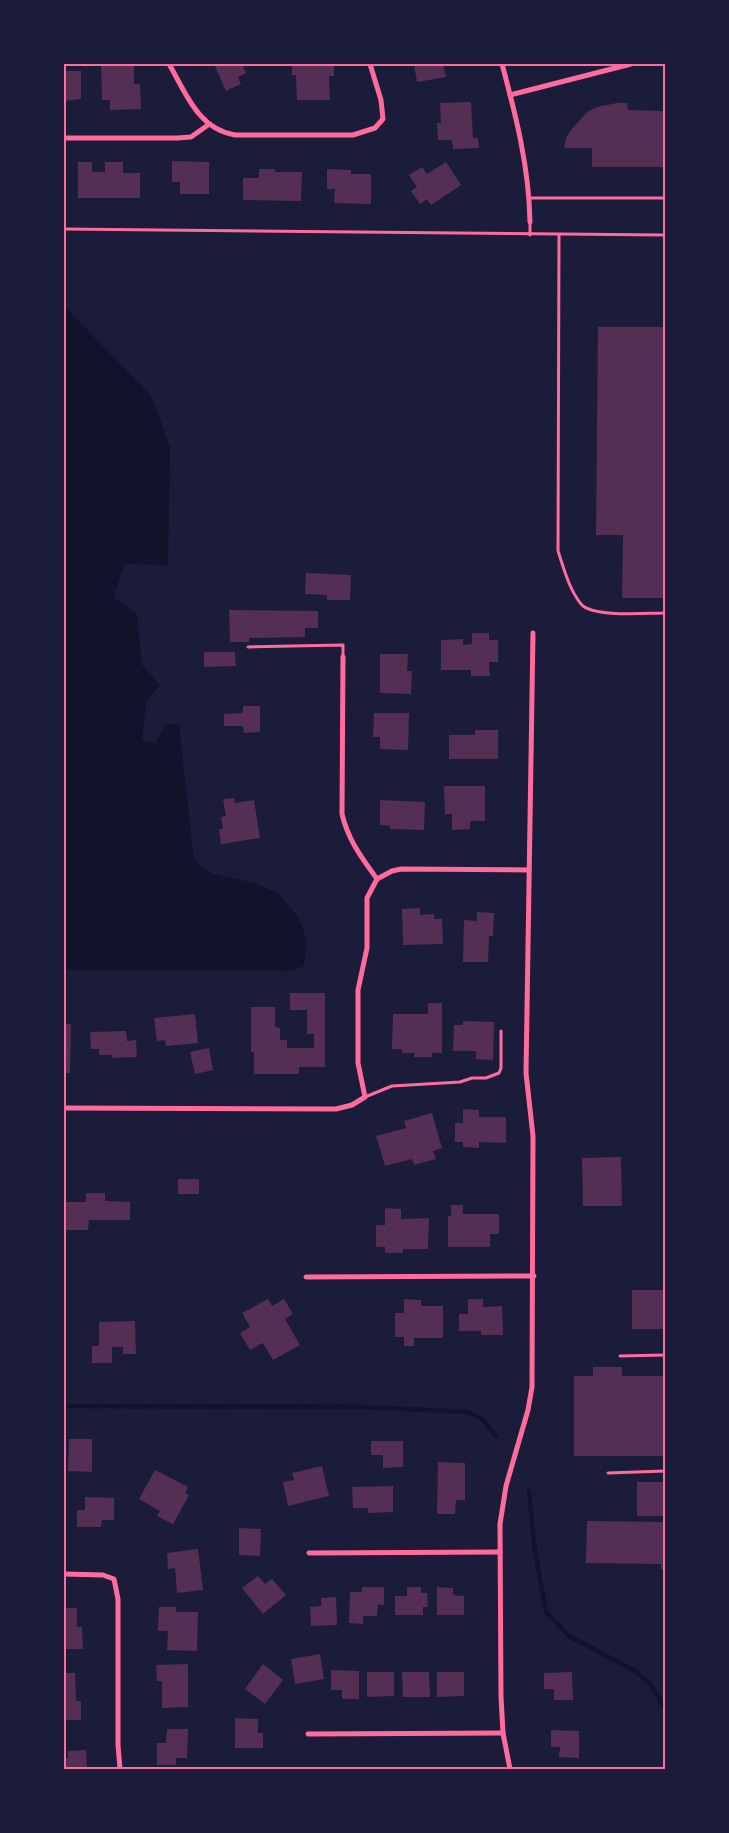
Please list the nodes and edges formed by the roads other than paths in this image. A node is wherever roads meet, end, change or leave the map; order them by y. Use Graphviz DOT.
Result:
graph roads {
  1 [pos="170,64"];
  2 [pos="370,64"];
  3 [pos="502,64"];
  4 [pos="631,64"];
  5 [pos="510,95"];
  6 [pos="208,125"];
  7 [pos="64,138"];
  8 [pos="529,198"];
  9 [pos="665,198"];
  10 [pos="530,222"];
  11 [pos="64,229"];
  12 [pos="530,235"];
  13 [pos="560,235"];
  14 [pos="665,235"];
  15 [pos="665,613"];
  16 [pos="532,632"];
  17 [pos="248,647"];
  18 [pos="343,657"];
  19 [pos="529,870"];
  20 [pos="377,879"];
  21 [pos="501,1031"];
  22 [pos="365,1097"];
  23 [pos="64,1108"];
  24 [pos="534,1276"];
  25 [pos="306,1277"];
  26 [pos="665,1355"];
  27 [pos="620,1356"];
  28 [pos="665,1471"];
  29 [pos="608,1473"];
  30 [pos="500,1552"];
  31 [pos="310,1553"];
  32 [pos="64,1574"];
  33 [pos="503,1733"];
  34 [pos="308,1734"];
  35 [pos="120,1769"];
  36 [pos="510,1769"];
  1 -- 6 [label="street"];
  2 -- 6 [label="street"];
  3 -- 5 [label="street"];
  4 -- 5 [label="street"];
  5 -- 8 [label="street"];
  6 -- 7 [label="street"];
  8 -- 9 [label="lane"];
  8 -- 10 [label="street"];
  10 -- 12 [label="lane"];
  11 -- 12 [label="lane"];
  12 -- 13 [label="lane"];
  13 -- 14 [label="lane"];
  13 -- 15 [label="lane"];
  16 -- 19 [label="street"];
  17 -- 18 [label="lane"];
  18 -- 20 [label="street"];
  19 -- 20 [label="street"];
  19 -- 24 [label="street"];
  20 -- 22 [label="street"];
  21 -- 22 [label="lane"];
  22 -- 23 [label="street"];
  24 -- 25 [label="street"];
  24 -- 30 [label="street"];
  26 -- 27 [label="lane"];
  28 -- 29 [label="lane"];
  30 -- 31 [label="street"];
  30 -- 33 [label="street"];
  32 -- 35 [label="street"];
  33 -- 34 [label="street"];
  33 -- 36 [label="street"];
}
